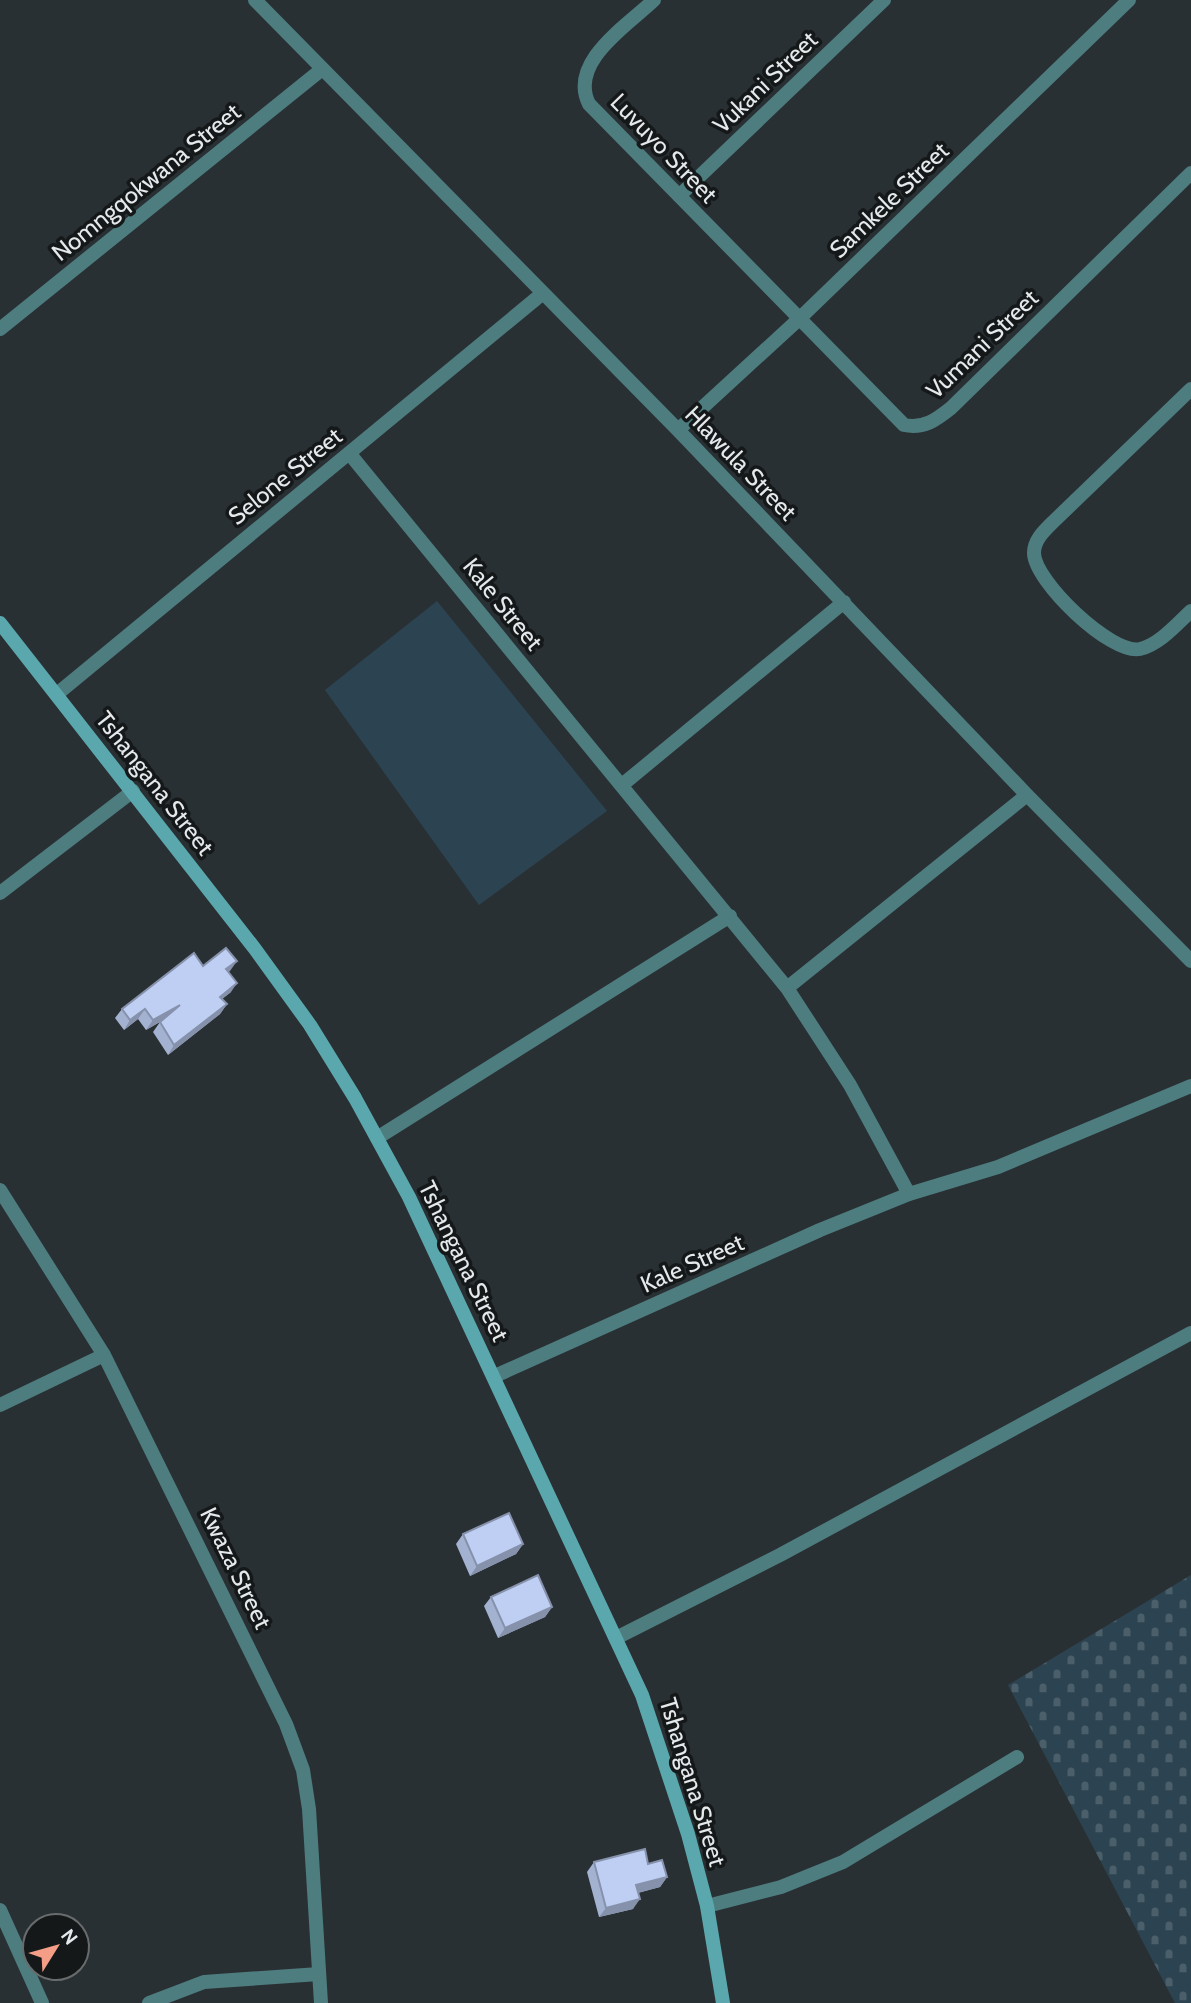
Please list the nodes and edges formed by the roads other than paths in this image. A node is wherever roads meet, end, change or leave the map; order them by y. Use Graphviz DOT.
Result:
graph roads {
  1 [pos="255,0"];
  2 [pos="654,0"];
  3 [pos="884,0"];
  4 [pos="1129,0"];
  5 [pos="321,70"];
  6 [pos="1191,173"];
  7 [pos="679,196"];
  8 [pos="543,293"];
  9 [pos="799,319"];
  10 [pos="0,329"];
  11 [pos="1191,390"];
  12 [pos="678,430"];
  13 [pos="349,453"];
  14 [pos="844,602"];
  15 [pos="1191,611"];
  16 [pos="0,624"];
  17 [pos="57,694"];
  18 [pos="622,785"];
  19 [pos="133,791"];
  20 [pos="1027,795"];
  21 [pos="0,893"];
  22 [pos="730,916"];
  23 [pos="1191,961"];
  24 [pos="787,988"];
  25 [pos="1191,1086"];
  26 [pos="377,1138"];
  27 [pos="0,1190"];
  28 [pos="909,1194"];
  29 [pos="1191,1333"];
  30 [pos="104,1355"];
  31 [pos="495,1376"];
  32 [pos="0,1405"];
  33 [pos="616,1637"];
  34 [pos="1017,1757"];
  35 [pos="707,1906"];
  36 [pos="0,1910"];
  37 [pos="319,1974"];
  38 [pos="42,2003"];
  39 [pos="149,2003"];
  40 [pos="321,2003"];
  41 [pos="723,2003"];
  1 -- 5 [label="street, Hlawula Street"];
  2 -- 7 [label="street, Luvuyo Street"];
  3 -- 7 [label="street, Vukani Street"];
  4 -- 9 [label="street, Samkele Street"];
  5 -- 8 [label="street, Hlawula Street"];
  5 -- 10 [label="street, Nomngqokwana Street"];
  6 -- 9 [label="street, Vumani Street"];
  7 -- 9 [label="street, Luvuyo Street"];
  8 -- 12 [label="street, Hlawula Street"];
  8 -- 13 [label="street, Selone Street"];
  9 -- 12 [label="street, Samkele Street"];
  11 -- 15 [label="street"];
  12 -- 14 [label="street, Hlawula Street"];
  13 -- 17 [label="street, Selone Street"];
  13 -- 18 [label="street, Kale Street"];
  14 -- 18 [label="street"];
  14 -- 20 [label="street, Hlawula Street"];
  16 -- 17 [label="street, Tshangana Street"];
  17 -- 19 [label="street, Tshangana Street"];
  18 -- 22 [label="street, Kale Street"];
  19 -- 21 [label="street"];
  19 -- 26 [label="street, Tshangana Street"];
  20 -- 23 [label="street, Hlawula Street"];
  20 -- 24 [label="street"];
  22 -- 24 [label="street, Kale Street"];
  22 -- 26 [label="street"];
  24 -- 28 [label="street, Kale Street"];
  25 -- 28 [label="street, Kale Street"];
  26 -- 31 [label="street, Tshangana Street"];
  27 -- 30 [label="street, Kwaza Street"];
  28 -- 31 [label="street, Kale Street"];
  29 -- 33 [label="street"];
  30 -- 32 [label="street"];
  30 -- 37 [label="street, Kwaza Street"];
  31 -- 33 [label="street, Tshangana Street"];
  33 -- 35 [label="street, Tshangana Street"];
  34 -- 35 [label="street"];
  35 -- 41 [label="street, Tshangana Street"];
  36 -- 38 [label="street"];
  37 -- 39 [label="street"];
  37 -- 40 [label="street, Kwaza Street"];
}
